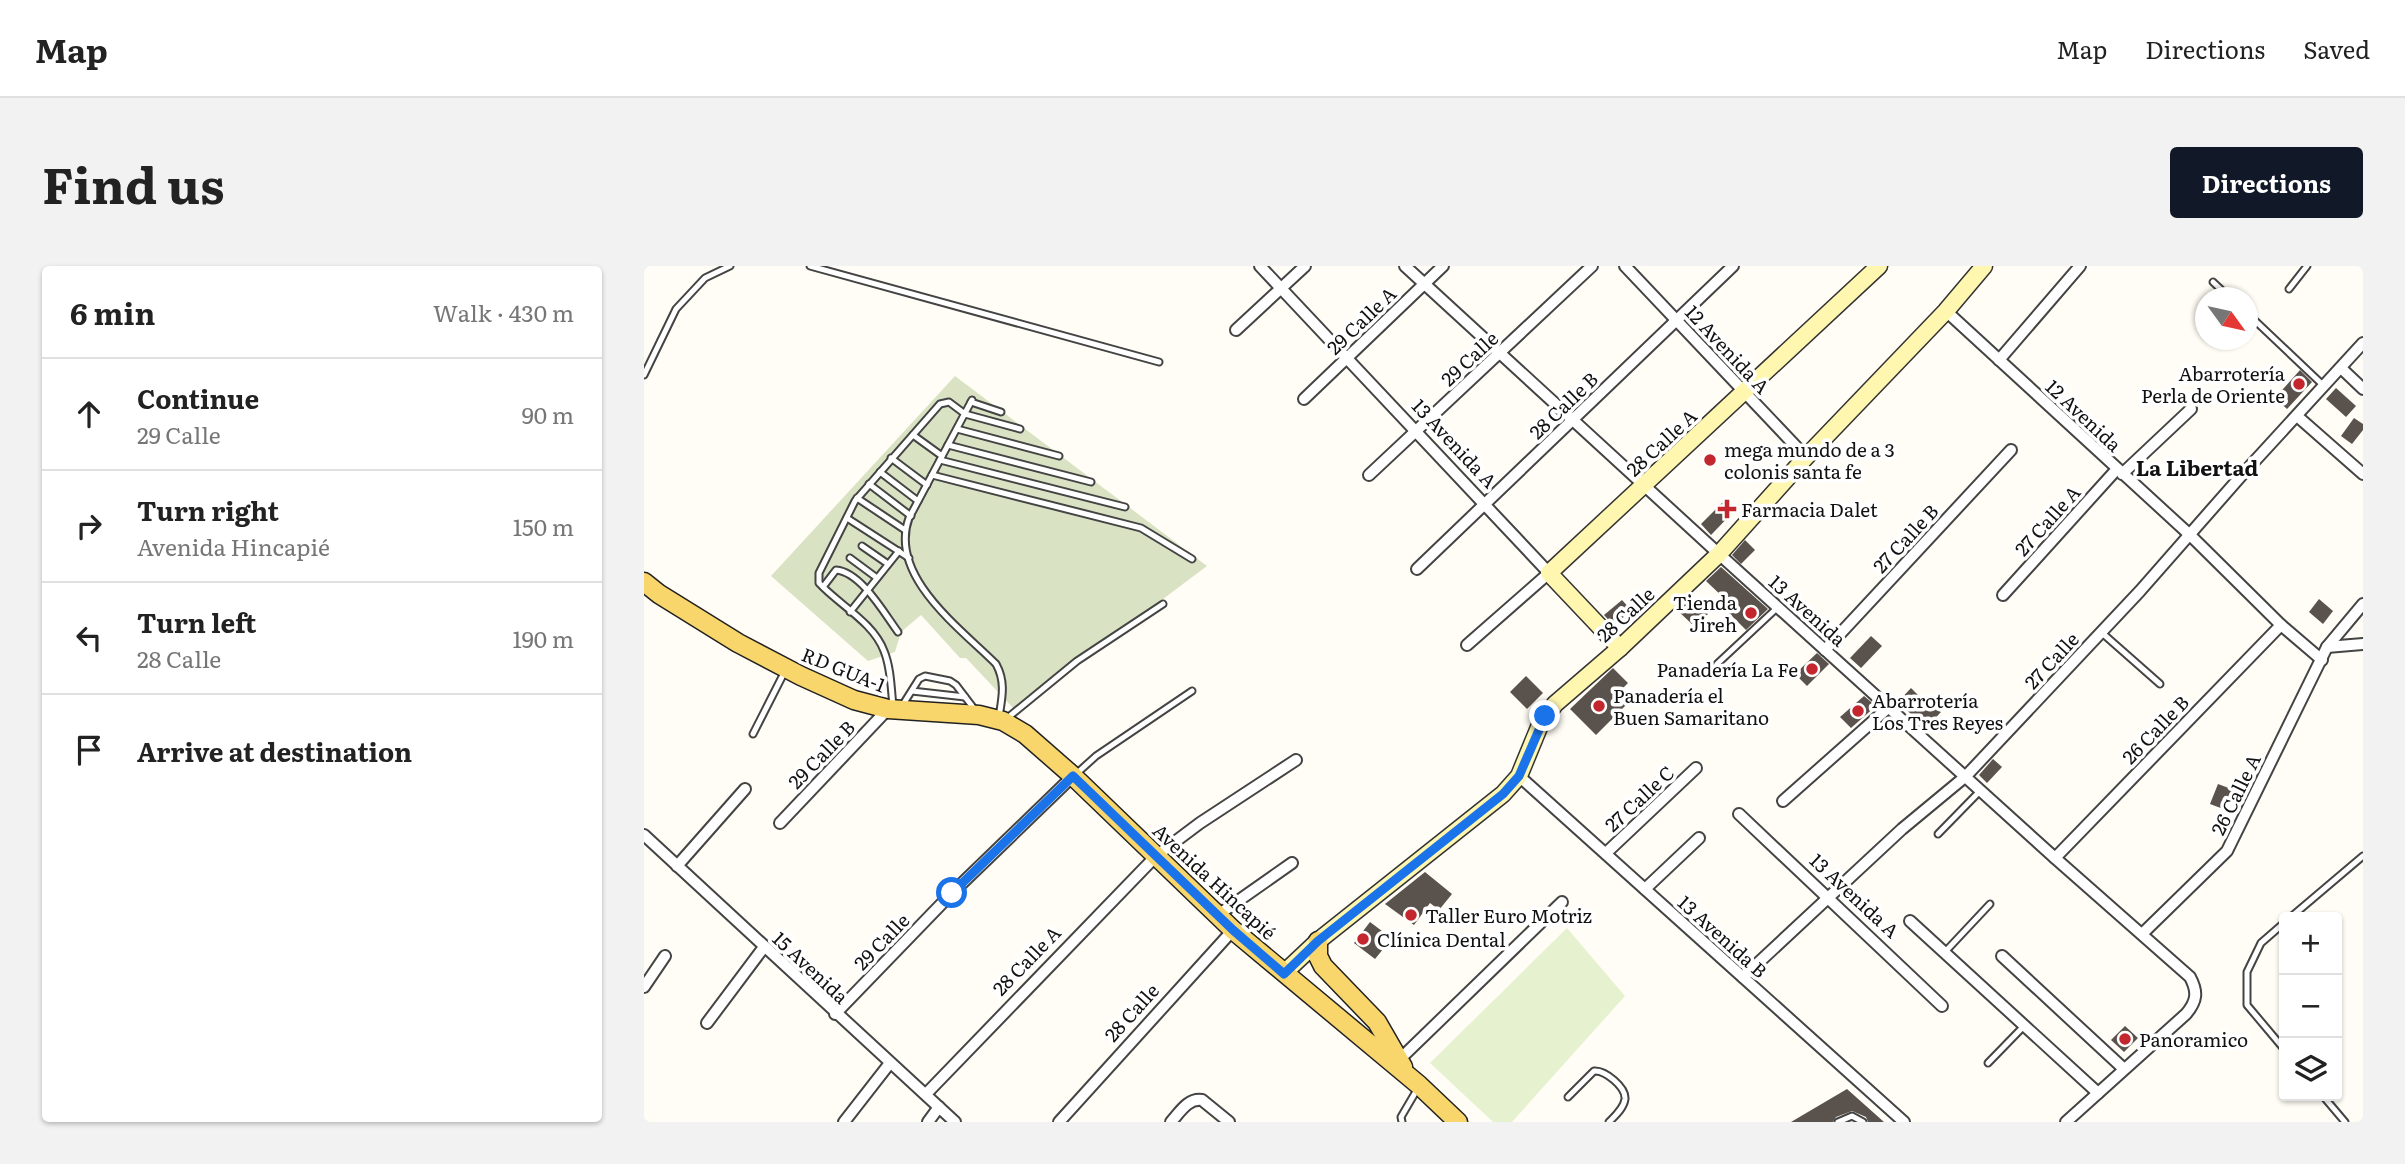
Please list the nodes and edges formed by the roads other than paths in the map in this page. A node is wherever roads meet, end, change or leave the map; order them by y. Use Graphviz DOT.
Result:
graph roads {
  1 [pos="730,266"];
  2 [pos="810,266"];
  3 [pos="1259,266"];
  4 [pos="1305,266"];
  5 [pos="1405,266"];
  6 [pos="1443,266"];
  7 [pos="1592,266"];
  8 [pos="1625,266"];
  9 [pos="1733,266"];
  10 [pos="1879,266"];
  11 [pos="1984,266"];
  12 [pos="2080,266"];
  13 [pos="2307,266"];
  14 [pos="2213,282"];
  15 [pos="1425,284"];
  16 [pos="2218,287"];
  17 [pos="2288,289"];
  18 [pos="1281,290"];
  19 [pos="1946,311"];
  20 [pos="1676,320"];
  21 [pos="2258,323"];
  22 [pos="1236,330"];
  23 [pos="2363,343"];
  24 [pos="1500,353"];
  25 [pos="1346,359"];
  26 [pos="1999,360"];
  27 [pos="1159,362"];
  28 [pos="2341,368"];
  29 [pos="644,375"];
  30 [pos="2324,386"];
  31 [pos="2363,389"];
  32 [pos="1745,392"];
  33 [pos="1304,399"];
  34 [pos="988,408"];
  35 [pos="2192,409"];
  36 [pos="1001,412"];
  37 [pos="965,414"];
  38 [pos="2297,416"];
  39 [pos="985,419"];
  40 [pos="1573,420"];
  41 [pos="957,429"];
  42 [pos="1020,429"];
  43 [pos="1415,431"];
  44 [pos="913,435"];
  45 [pos="948,445"];
  46 [pos="2011,450"];
  47 [pos="995,457"];
  48 [pos="1059,457"];
  49 [pos="1806,457"];
  50 [pos="891,458"];
  51 [pos="942,458"];
  52 [pos="1048,470"];
  53 [pos="2119,471"];
  54 [pos="880,472"];
  55 [pos="990,472"];
  56 [pos="2363,474"];
  57 [pos="932,475"];
  58 [pos="1369,475"];
  59 [pos="1091,482"];
  60 [pos="869,484"];
  61 [pos="927,485"];
  62 [pos="1646,485"];
  63 [pos="1044,486"];
  64 [pos="1082,496"];
  65 [pos="857,498"];
  66 [pos="918,501"];
  67 [pos="1484,505"];
  68 [pos="1125,507"];
  69 [pos="1078,511"];
  70 [pos="911,516"];
  71 [pos="847,518"];
  72 [pos="905,530"];
  73 [pos="2190,535"];
  74 [pos="862,545"];
  75 [pos="899,551"];
  76 [pos="1719,554"];
  77 [pos="850,558"];
  78 [pos="909,558"];
  79 [pos="1192,559"];
  80 [pos="888,564"];
  81 [pos="1417,569"];
  82 [pos="1549,573"];
  83 [pos="877,578"];
  84 [pos="644,582"];
  85 [pos="823,587"];
  86 [pos="868,590"];
  87 [pos="2003,595"];
  88 [pos="1163,604"];
  89 [pos="2363,604"];
  90 [pos="1778,607"];
  91 [pos="850,612"];
  92 [pos="2281,625"];
  93 [pos="898,632"];
  94 [pos="2101,632"];
  95 [pos="2363,643"];
  96 [pos="1467,645"];
  97 [pos="2328,647"];
  98 [pos="1620,649"];
  99 [pos="1825,650"];
  100 [pos="2322,660"];
  101 [pos="1717,664"];
  102 [pos="786,668"];
  103 [pos="2160,684"];
  104 [pos="912,691"];
  105 [pos="1192,691"];
  106 [pos="965,697"];
  107 [pos="1889,707"];
  108 [pos="894,709"];
  109 [pos="979,715"];
  110 [pos="1001,721"];
  111 [pos="752,734"];
  112 [pos="1296,760"];
  113 [pos="1696,768"];
  114 [pos="1073,776"];
  115 [pos="1519,776"];
  116 [pos="1966,776"];
  117 [pos="745,789"];
  118 [pos="1981,790"];
  119 [pos="1783,801"];
  120 [pos="1739,814"];
  121 [pos="780,823"];
  122 [pos="1938,834"];
  123 [pos="644,835"];
  124 [pos="1699,838"];
  125 [pos="1606,853"];
  126 [pos="1156,856"];
  127 [pos="2363,856"];
  128 [pos="2055,858"];
  129 [pos="1292,863"];
  130 [pos="677,866"];
  131 [pos="1645,889"];
  132 [pos="1828,898"];
  133 [pos="1562,902"];
  134 [pos="1990,904"];
  135 [pos="2297,912"];
  136 [pos="1218,915"];
  137 [pos="1910,921"];
  138 [pos="2279,927"];
  139 [pos="1233,930"];
  140 [pos="2142,934"];
  141 [pos="1318,941"];
  142 [pos="764,947"];
  143 [pos="1944,953"];
  144 [pos="2002,956"];
  145 [pos="666,957"];
  146 [pos="1284,974"];
  147 [pos="1743,977"];
  148 [pos="644,987"];
  149 [pos="1942,1006"];
  150 [pos="835,1014"];
  151 [pos="708,1023"];
  152 [pos="2024,1026"];
  153 [pos="2279,1043"];
  154 [pos="1398,1061"];
  155 [pos="890,1063"];
  156 [pos="1988,1063"];
  157 [pos="2124,1069"];
  158 [pos="1418,1084"];
  159 [pos="2098,1093"];
  160 [pos="926,1094"];
  161 [pos="1568,1097"];
  162 [pos="2327,1101"];
  163 [pos="939,1107"];
  164 [pos="844,1122"];
  165 [pos="928,1122"];
  166 [pos="955,1122"];
  167 [pos="1059,1122"];
  168 [pos="1171,1122"];
  169 [pos="1229,1122"];
  170 [pos="1402,1122"];
  171 [pos="1458,1122"];
  172 [pos="1609,1122"];
  173 [pos="1838,1122"];
  174 [pos="1863,1122"];
  175 [pos="1904,1122"];
  176 [pos="2066,1122"];
  177 [pos="2345,1122"];
  1 -- 29 [label="lane"];
  2 -- 27 [label="lane"];
  3 -- 18 [label="street, 13 Avenida A"];
  4 -- 18 [label="street"];
  5 -- 15 [label="street, 13 Avenida"];
  6 -- 15 [label="street, 29 Calle A"];
  7 -- 24 [label="street, 29 Calle"];
  8 -- 20 [label="street, 12 Avenida A"];
  9 -- 20 [label="street, 28 Calle B"];
  10 -- 32 [label="main road, 28 Calle A"];
  11 -- 19 [label="main road, 28 Calle"];
  12 -- 26 [label="street"];
  13 -- 17 [label="lane"];
  14 -- 16 [label="lane"];
  15 -- 24 [label="street, 13 Avenida"];
  15 -- 25 [label="street, 29 Calle A"];
  18 -- 22 [label="street"];
  18 -- 25 [label="street, 13 Avenida A"];
  19 -- 26 [label="street, 12 Avenida"];
  19 -- 49 [label="main road, 28 Calle"];
  20 -- 32 [label="street, 12 Avenida A"];
  20 -- 40 [label="street, 28 Calle B"];
  21 -- 30 [label="lane"];
  23 -- 28 [label="street, 27 Calle"];
  24 -- 40 [label="street, 13 Avenida"];
  24 -- 43 [label="street, 29 Calle"];
  25 -- 33 [label="street, 29 Calle A"];
  25 -- 43 [label="street, 13 Avenida A"];
  26 -- 53 [label="street, 12 Avenida"];
  28 -- 30 [label="street, 27 Calle"];
  28 -- 31 [label="street"];
  30 -- 38 [label="street, 27 Calle"];
  32 -- 49 [label="street, 12 Avenida A"];
  32 -- 62 [label="main road, 28 Calle A"];
  34 -- 36 [label="lane"];
  34 -- 37 [label="lane"];
  34 -- 39 [label="lane"];
  35 -- 53 [label="street, 27 Calle A"];
  37 -- 39 [label="lane"];
  37 -- 41 [label="lane"];
  37 -- 44 [label="lane"];
  38 -- 56 [label="street"];
  38 -- 73 [label="street, 27 Calle"];
  39 -- 42 [label="lane"];
  40 -- 62 [label="street, 13 Avenida"];
  40 -- 67 [label="street, 28 Calle B"];
  41 -- 45 [label="lane"];
  41 -- 48 [label="lane"];
  43 -- 58 [label="street, 29 Calle"];
  43 -- 67 [label="street, 13 Avenida A"];
  44 -- 50 [label="lane"];
  44 -- 51 [label="lane"];
  45 -- 47 [label="lane"];
  45 -- 51 [label="lane"];
  46 -- 99 [label="street, 27 Calle B"];
  47 -- 52 [label="lane"];
  47 -- 55 [label="lane"];
  49 -- 76 [label="main road, 28 Calle"];
  50 -- 54 [label="lane"];
  50 -- 61 [label="lane"];
  51 -- 55 [label="lane"];
  51 -- 57 [label="lane"];
  52 -- 59 [label="lane"];
  52 -- 63 [label="lane"];
  53 -- 73 [label="street, 12 Avenida"];
  53 -- 87 [label="street, 27 Calle A"];
  54 -- 60 [label="lane"];
  54 -- 66 [label="lane"];
  55 -- 63 [label="lane"];
  57 -- 61 [label="lane"];
  57 -- 69 [label="lane"];
  60 -- 65 [label="lane"];
  60 -- 70 [label="lane"];
  61 -- 66 [label="lane"];
  62 -- 76 [label="street, 13 Avenida"];
  62 -- 82 [label="main road, 28 Calle A"];
  63 -- 64 [label="lane"];
  64 -- 68 [label="lane"];
  64 -- 69 [label="lane"];
  65 -- 71 [label="lane"];
  65 -- 72 [label="lane"];
  66 -- 70 [label="lane"];
  67 -- 81 [label="street, 28 Calle B"];
  67 -- 82 [label="street, 13 Avenida A"];
  69 -- 79 [label="lane"];
  70 -- 72 [label="lane"];
  71 -- 75 [label="lane"];
  71 -- 85 [label="lane"];
  72 -- 78 [label="lane"];
  73 -- 92 [label="street, 12 Avenida"];
  73 -- 94 [label="street, 27 Calle"];
  74 -- 80 [label="lane"];
  75 -- 78 [label="lane"];
  75 -- 80 [label="lane"];
  76 -- 90 [label="street, 13 Avenida"];
  76 -- 98 [label="main road, 28 Calle"];
  77 -- 83 [label="lane"];
  78 -- 110 [label="lane"];
  80 -- 83 [label="lane"];
  82 -- 96 [label="street, 28 Calle A"];
  82 -- 98 [label="main road, 13 Avenida A"];
  83 -- 86 [label="lane"];
  84 -- 102 [label="main road, RD GUA-1"];
  85 -- 86 [label="lane"];
  85 -- 91 [label="lane"];
  86 -- 91 [label="lane"];
  86 -- 93 [label="lane"];
  88 -- 110 [label="lane"];
  89 -- 97 [label="street, 26 Calle A"];
  90 -- 99 [label="street, 13 Avenida"];
  90 -- 101 [label="lane"];
  91 -- 108 [label="lane"];
  92 -- 100 [label="street, 12 Avenida"];
  92 -- 128 [label="street, 26 Calle B"];
  94 -- 103 [label="lane"];
  94 -- 116 [label="street, 27 Calle"];
  95 -- 97 [label="street"];
  97 -- 100 [label="street, 26 Calle A"];
  98 -- 115 [label="main road, 28 Calle"];
  99 -- 107 [label="street, 13 Avenida"];
  100 -- 140 [label="street, 26 Calle A"];
  102 -- 108 [label="main road, RD GUA-1"];
  102 -- 111 [label="lane"];
  104 -- 106 [label="lane"];
  104 -- 106 [label="lane"];
  104 -- 108 [label="lane"];
  105 -- 114 [label="lane"];
  106 -- 109 [label="lane"];
  107 -- 116 [label="street, 13 Avenida"];
  107 -- 119 [label="street"];
  108 -- 109 [label="main road, RD GUA-1"];
  108 -- 121 [label="street, 29 Calle B"];
  109 -- 110 [label="main road, RD GUA-1"];
  110 -- 114 [label="main road, RD GUA-1"];
  112 -- 126 [label="street, 28 Calle A"];
  113 -- 125 [label="street, 27 Calle C"];
  114 -- 126 [label="main road, Avenida Hincapié"];
  114 -- 150 [label="street, 29 Calle"];
  115 -- 125 [label="street, 13 Avenida B"];
  115 -- 141 [label="main road, 28 Calle"];
  116 -- 118 [label="street, 13 Avenida"];
  116 -- 132 [label="street, 27 Calle"];
  117 -- 130 [label="street"];
  118 -- 122 [label="lane"];
  118 -- 128 [label="street, 13 Avenida"];
  120 -- 132 [label="street, 13 Avenida A"];
  123 -- 130 [label="street, 15 Avenida"];
  124 -- 131 [label="street"];
  125 -- 131 [label="street, 13 Avenida B"];
  126 -- 136 [label="main road, Avenida Hincapié"];
  126 -- 160 [label="street, 28 Calle A"];
  127 -- 135 [label="lane"];
  128 -- 140 [label="street, 13 Avenida"];
  129 -- 136 [label="street"];
  130 -- 142 [label="street, 15 Avenida"];
  131 -- 147 [label="street, 13 Avenida B"];
  132 -- 147 [label="street, 27 Calle"];
  132 -- 149 [label="street, 13 Avenida A"];
  133 -- 154 [label="street"];
  134 -- 143 [label="lane"];
  136 -- 139 [label="main road, Avenida Hincapié"];
  137 -- 143 [label="street, 13 Avenida A"];
  138 -- 153 [label="lane"];
  139 -- 146 [label="main road, Avenida Hincapié"];
  139 -- 167 [label="street, 28 Calle"];
  140 -- 157 [label="street, 13 Avenida"];
  141 -- 146 [label="main road, 28 Calle"];
  141 -- 154 [label="main road"];
  142 -- 150 [label="street, 15 Avenida"];
  142 -- 151 [label="street"];
  143 -- 152 [label="street, 13 Avenida A"];
  144 -- 157 [label="street"];
  145 -- 148 [label="street"];
  146 -- 158 [label="main road, Avenida Hincapié"];
  147 -- 175 [label="street, 13 Avenida B"];
  150 -- 155 [label="street, 15 Avenida"];
  152 -- 156 [label="lane"];
  152 -- 159 [label="street, 13 Avenida A"];
  154 -- 158 [label="main road"];
  155 -- 160 [label="street, 15 Avenida"];
  155 -- 164 [label="street"];
  157 -- 159 [label="street"];
  158 -- 170 [label="lane"];
  158 -- 171 [label="main road, Avenida Hincapié"];
  159 -- 176 [label="street"];
  160 -- 163 [label="street, 15 Avenida"];
  161 -- 172 [label="lane"];
  162 -- 177 [label="lane"];
  163 -- 165 [label="street"];
  163 -- 166 [label="street, 15 Avenida"];
  168 -- 169 [label="street"];
  173 -- 174 [label="lane"];
}
